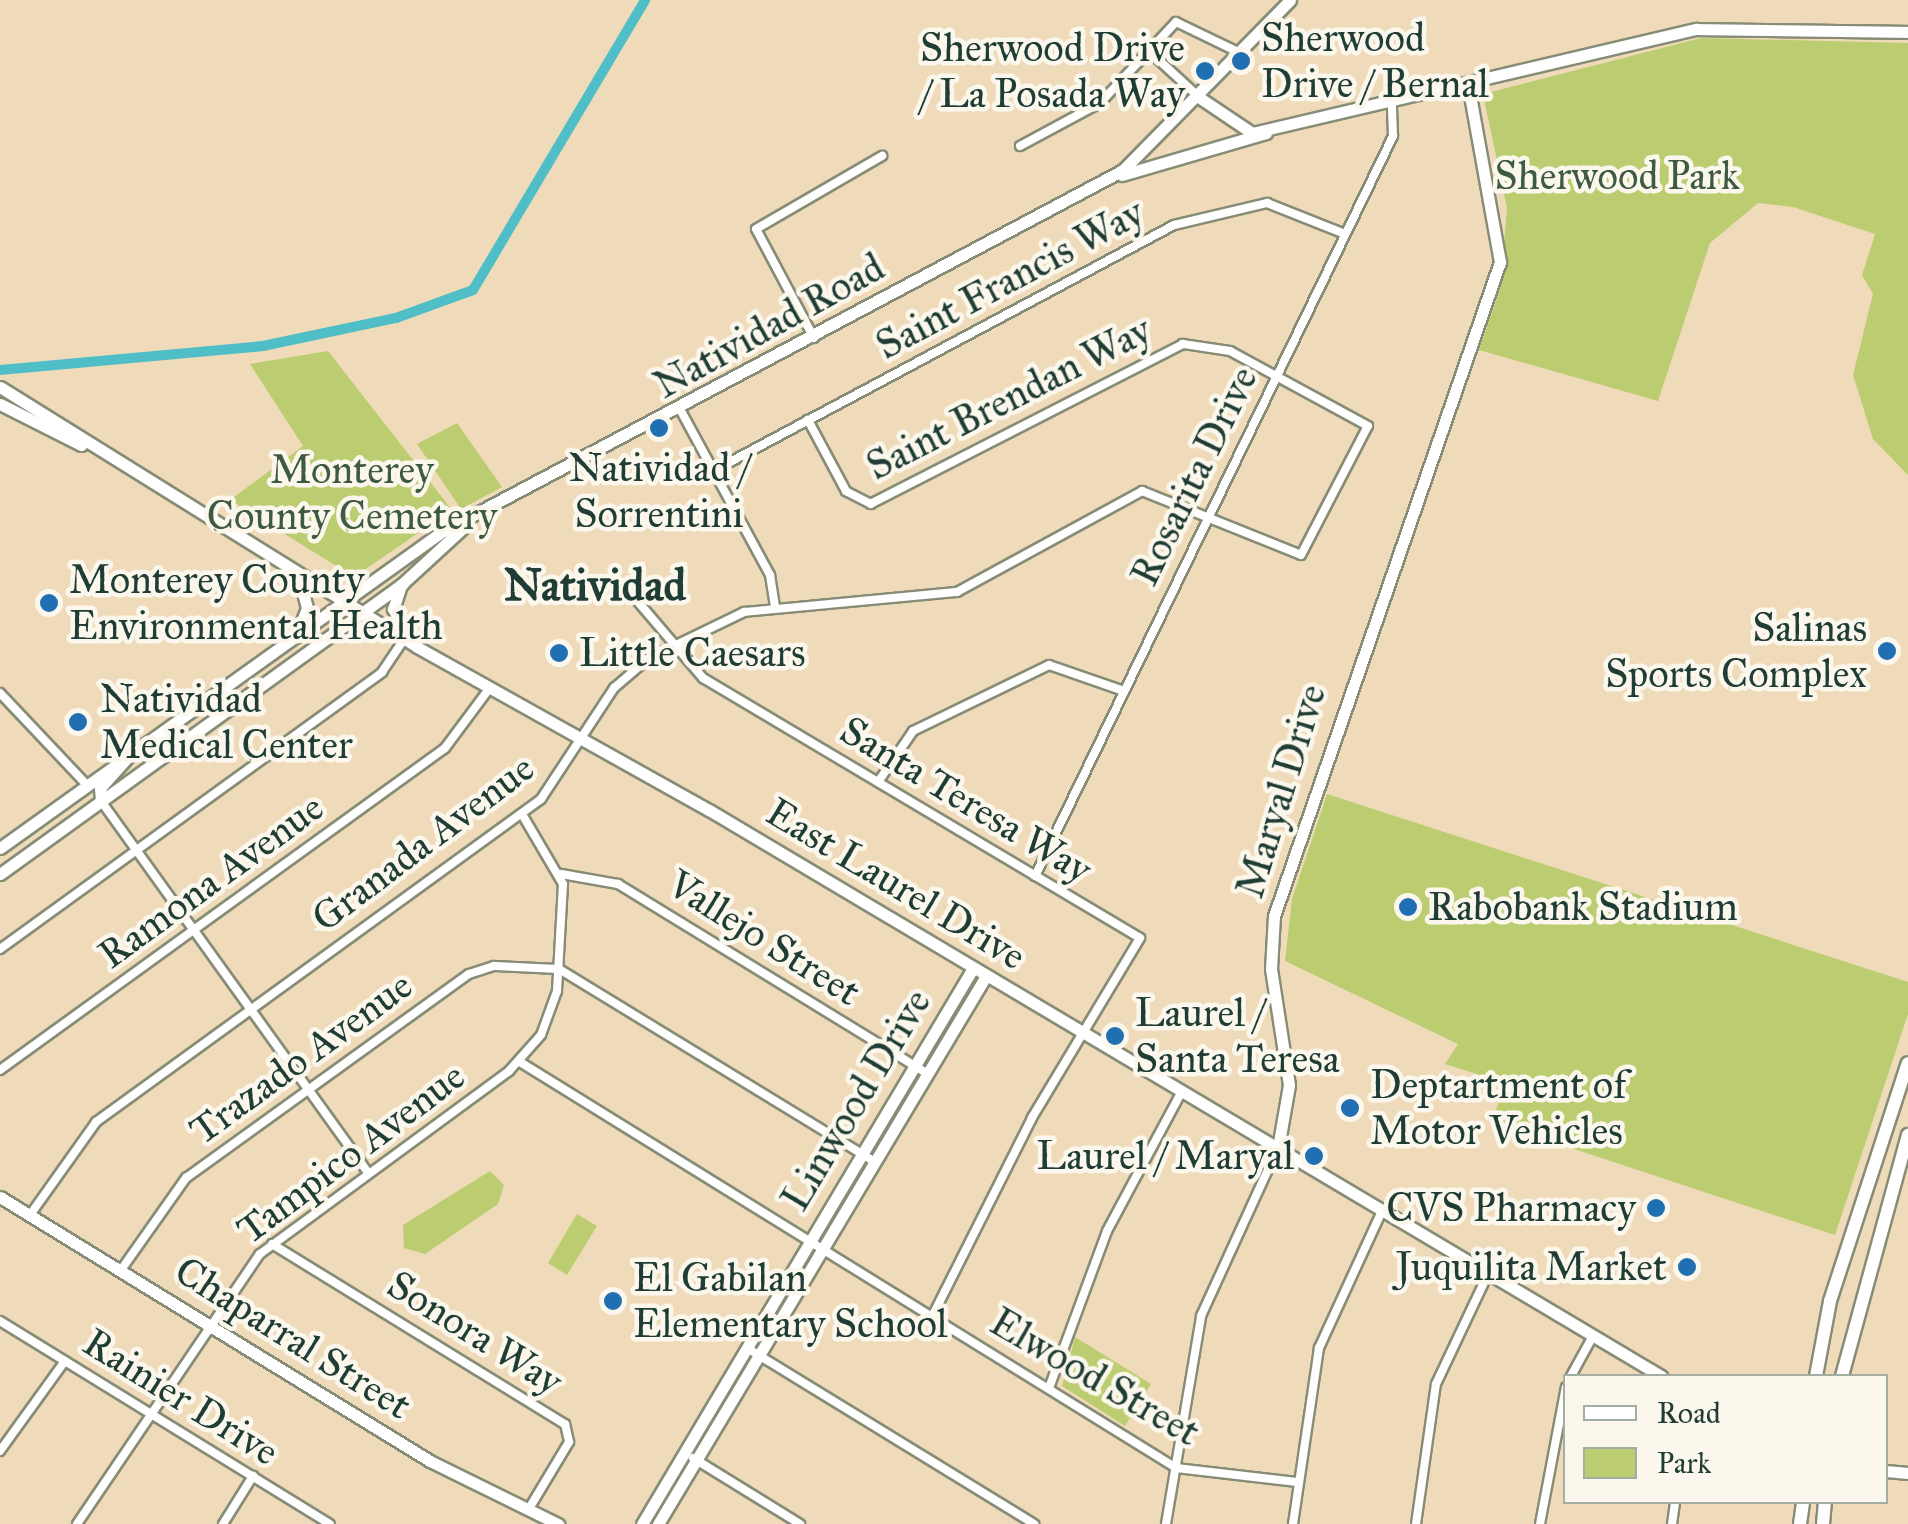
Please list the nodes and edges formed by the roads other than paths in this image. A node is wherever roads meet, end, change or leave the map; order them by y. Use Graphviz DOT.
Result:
graph roads {
  1 [pos="1290,0"];
  2 [pos="1908,32"];
  3 [pos="1149,51"];
  4 [pos="1240,53"];
  5 [pos="1468,84"];
  6 [pos="1200,98"];
  7 [pos="1392,100"];
  8 [pos="1266,131"];
  9 [pos="1020,146"];
  10 [pos="882,156"];
  11 [pos="1104,181"];
  12 [pos="1345,234"];
  13 [pos="814,338"];
  14 [pos="1277,374"];
  15 [pos="0,387"];
  16 [pos="4,408"];
  17 [pos="681,411"];
  18 [pos="808,420"];
  19 [pos="95,451"];
  20 [pos="714,470"];
  21 [pos="1210,514"];
  22 [pos="464,526"];
  23 [pos="298,574"];
  24 [pos="403,583"];
  25 [pos="343,602"];
  26 [pos="639,603"];
  27 [pos="775,608"];
  28 [pos="361,613"];
  29 [pos="297,634"];
  30 [pos="404,640"];
  31 [pos="676,644"];
  32 [pos="417,647"];
  33 [pos="489,689"];
  34 [pos="1124,691"];
  35 [pos="0,693"];
  36 [pos="581,743"];
  37 [pos="135,750"];
  38 [pos="878,782"];
  39 [pos="86,784"];
  40 [pos="101,801"];
  41 [pos="522,814"];
  42 [pos="0,848"];
  43 [pos="137,850"];
  44 [pos="0,874"];
  45 [pos="562,874"];
  46 [pos="1035,876"];
  47 [pos="194,929"];
  48 [pos="0,949"];
  49 [pos="973,968"];
  50 [pos="559,969"];
  51 [pos="986,976"];
  52 [pos="252,1009"];
  53 [pos="1083,1033"];
  54 [pos="520,1062"];
  55 [pos="1908,1063"];
  56 [pos="915,1066"];
  57 [pos="0,1070"];
  58 [pos="927,1073"];
  59 [pos="310,1088"];
  60 [pos="1182,1092"];
  61 [pos="1908,1135"];
  62 [pos="1278,1148"];
  63 [pos="868,1158"];
  64 [pos="368,1172"];
  65 [pos="0,1196"];
  66 [pos="1382,1211"];
  67 [pos="30,1215"];
  68 [pos="810,1242"];
  69 [pos="272,1244"];
  70 [pos="822,1250"];
  71 [pos="121,1270"];
  72 [pos="1488,1274"];
  73 [pos="932,1317"];
  74 [pos="0,1321"];
  75 [pos="211,1326"];
  76 [pos="1592,1336"];
  77 [pos="747,1348"];
  78 [pos="759,1355"];
  79 [pos="65,1361"];
  80 [pos="1571,1374"];
  81 [pos="1658,1374"];
  82 [pos="1816,1374"];
  83 [pos="1843,1374"];
  84 [pos="1049,1388"];
  85 [pos="1563,1403"];
  86 [pos="156,1416"];
  87 [pos="0,1450"];
  88 [pos="684,1453"];
  89 [pos="696,1461"];
  90 [pos="1176,1468"];
  91 [pos="252,1476"];
  92 [pos="1297,1482"];
  93 [pos="530,1507"];
  94 [pos="77,1524"];
  95 [pos="223,1524"];
  96 [pos="330,1524"];
  97 [pos="558,1524"];
  98 [pos="642,1524"];
  99 [pos="658,1524"];
  100 [pos="800,1524"];
  101 [pos="1034,1524"];
  102 [pos="1166,1524"];
  103 [pos="1293,1524"];
  104 [pos="1416,1524"];
  105 [pos="1540,1524"];
  1 -- 4 [label="main road"];
  2 -- 5 [label="main road"];
  3 -- 4 [label="street"];
  3 -- 6 [label="street"];
  3 -- 9 [label="street"];
  4 -- 6 [label="main road"];
  5 -- 7 [label="main road"];
  5 -- 62 [label="main road, Maryal Drive"];
  6 -- 8 [label="main road"];
  6 -- 11 [label="main road"];
  7 -- 8 [label="main road"];
  7 -- 12 [label="street, Rosarita Drive"];
  8 -- 11 [label="main road"];
  10 -- 13 [label="street"];
  11 -- 13 [label="main road, Natividad Road"];
  12 -- 14 [label="street, Rosarita Drive"];
  12 -- 18 [label="street, Saint Francis Way"];
  13 -- 17 [label="main road, Natividad Road"];
  14 -- 18 [label="street, Saint Brendan Way"];
  14 -- 21 [label="street, Rosarita Drive"];
  14 -- 21 [label="street, Granada Avenue"];
  15 -- 19 [label="main road, East Laurel Drive"];
  16 -- 19 [label="main road, East Laurel Drive"];
  17 -- 20 [label="street"];
  17 -- 22 [label="main road, Natividad Road"];
  18 -- 20 [label="street, Saint Francis Way"];
  19 -- 23 [label="main road, East Laurel Drive"];
  20 -- 27 [label="street"];
  21 -- 27 [label="street, Granada Avenue"];
  21 -- 34 [label="street, Rosarita Drive"];
  22 -- 24 [label="main road, Natividad Road"];
  22 -- 25 [label="main road, Natividad Road"];
  23 -- 25 [label="main road, East Laurel Drive"];
  23 -- 29 [label="main road"];
  24 -- 28 [label="main road, Natividad Road"];
  24 -- 32 [label="main road"];
  25 -- 28 [label="main road, East Laurel Drive"];
  25 -- 29 [label="main road, Natividad Road"];
  26 -- 31 [label="street, Santa Teresa Way"];
  27 -- 31 [label="street, Granada Avenue"];
  28 -- 30 [label="main road, East Laurel Drive"];
  28 -- 40 [label="main road, Natividad Road"];
  29 -- 37 [label="main road, Natividad Road"];
  30 -- 32 [label="main road, East Laurel Drive"];
  30 -- 43 [label="street"];
  31 -- 36 [label="street, Granada Avenue"];
  31 -- 38 [label="street, Santa Teresa Way"];
  32 -- 33 [label="main road, East Laurel Drive"];
  33 -- 36 [label="main road, East Laurel Drive"];
  33 -- 47 [label="street, Ramona Avenue"];
  34 -- 38 [label="street"];
  34 -- 46 [label="street, Rosarita Drive"];
  35 -- 39 [label="street"];
  36 -- 41 [label="street, Granada Avenue"];
  36 -- 49 [label="main road, East Laurel Drive"];
  37 -- 39 [label="main road, Natividad Road"];
  37 -- 40 [label="main road"];
  38 -- 46 [label="street, Santa Teresa Way"];
  39 -- 42 [label="main road, Natividad Road"];
  40 -- 43 [label="street"];
  40 -- 44 [label="main road, Natividad Road"];
  41 -- 45 [label="street"];
  41 -- 52 [label="street, Granada Avenue"];
  43 -- 47 [label="street"];
  43 -- 48 [label="street"];
  45 -- 50 [label="street, Tampico Avenue"];
  45 -- 56 [label="street, Vallejo Street"];
  46 -- 53 [label="street, Santa Teresa Way"];
  47 -- 52 [label="street"];
  47 -- 57 [label="street, Ramona Avenue"];
  49 -- 51 [label="main road, East Laurel Drive"];
  49 -- 56 [label="main road, Linwood Drive"];
  50 -- 54 [label="street, Tampico Avenue"];
  50 -- 59 [label="street, Trazado Avenue"];
  50 -- 63 [label="street"];
  51 -- 53 [label="main road, East Laurel Drive"];
  51 -- 58 [label="main road, Linwood Drive"];
  52 -- 59 [label="street"];
  52 -- 67 [label="street, Granada Avenue"];
  53 -- 60 [label="main road, East Laurel Drive"];
  53 -- 73 [label="street"];
  54 -- 64 [label="street, Tampico Avenue"];
  54 -- 68 [label="street, Elwood Street"];
  55 -- 82 [label="main road"];
  56 -- 58 [label="street, Vallejo Street"];
  56 -- 63 [label="main road, Linwood Drive"];
  58 -- 63 [label="main road, Linwood Drive"];
  59 -- 64 [label="street"];
  59 -- 71 [label="street, Trazado Avenue"];
  60 -- 62 [label="main road, East Laurel Drive"];
  60 -- 84 [label="street"];
  61 -- 83 [label="main road"];
  62 -- 66 [label="main road, East Laurel Drive"];
  62 -- 90 [label="street, Maryal Drive"];
  63 -- 68 [label="main road, Linwood Drive"];
  63 -- 70 [label="main road, Linwood Drive"];
  64 -- 69 [label="street, Tampico Avenue"];
  65 -- 67 [label="main road, Chaparral Street"];
  66 -- 72 [label="main road, East Laurel Drive"];
  66 -- 92 [label="street"];
  67 -- 71 [label="main road, Chaparral Street"];
  68 -- 70 [label="street, Elwood Street"];
  68 -- 77 [label="main road, Linwood Drive"];
  69 -- 75 [label="street, Tampico Avenue"];
  69 -- 93 [label="street, Sonora Way"];
  70 -- 73 [label="street, Elwood Street"];
  70 -- 78 [label="main road, Linwood Drive"];
  71 -- 75 [label="main road, Chaparral Street"];
  72 -- 76 [label="main road, East Laurel Drive"];
  72 -- 104 [label="street"];
  73 -- 84 [label="street, Elwood Street"];
  74 -- 79 [label="street, Rainier Drive"];
  75 -- 86 [label="street, Tampico Avenue"];
  75 -- 93 [label="main road, Chaparral Street"];
  76 -- 80 [label="street"];
  76 -- 81 [label="main road, East Laurel Drive"];
  77 -- 78 [label="street"];
  77 -- 88 [label="main road, Linwood Drive"];
  78 -- 89 [label="main road, Linwood Drive"];
  78 -- 101 [label="street"];
  79 -- 86 [label="street, Rainier Drive"];
  79 -- 87 [label="street"];
  84 -- 90 [label="street, Elwood Street"];
  85 -- 105 [label="street"];
  86 -- 91 [label="street, Rainier Drive"];
  86 -- 94 [label="street, Tampico Avenue"];
  88 -- 89 [label="street"];
  88 -- 98 [label="main road, Linwood Drive"];
  89 -- 99 [label="main road, Linwood Drive"];
  89 -- 100 [label="street"];
  90 -- 92 [label="street, Elwood Street"];
  90 -- 102 [label="street, Maryal Drive"];
  91 -- 95 [label="street"];
  91 -- 96 [label="street, Rainier Drive"];
  92 -- 103 [label="street"];
  93 -- 97 [label="main road, Chaparral Street"];
}
